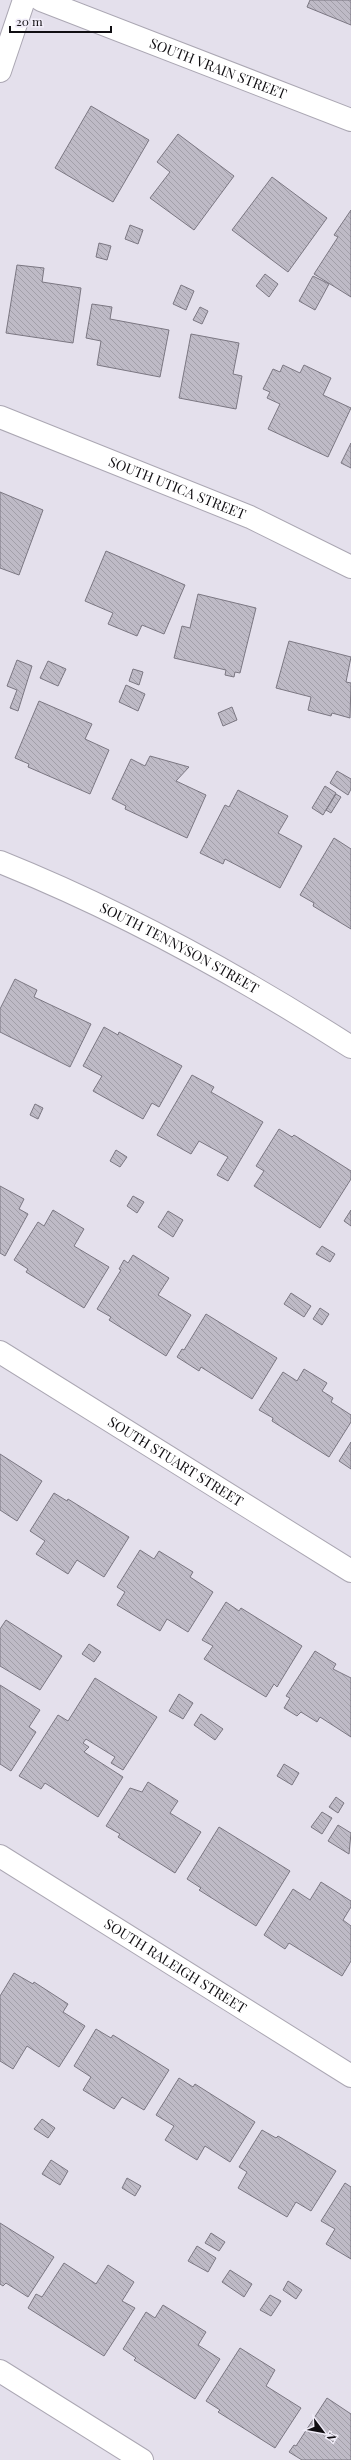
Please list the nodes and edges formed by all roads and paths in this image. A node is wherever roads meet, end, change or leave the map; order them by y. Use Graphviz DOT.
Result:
graph roads {
  1 [pos="24,0"];
  2 [pos="41,0"];
  3 [pos="0,71"];
  4 [pos="351,120"];
  5 [pos="0,417"];
  6 [pos="351,566"];
  7 [pos="0,862"];
  8 [pos="351,1047"];
  9 [pos="0,1352"];
  10 [pos="351,1570"];
  11 [pos="0,1856"];
  12 [pos="351,2076"];
  13 [pos="0,2371"];
  14 [pos="142,2460"];
  1 -- 3 [label="street"];
  2 -- 4 [label="street, SOUTH VRAIN STREET"];
  5 -- 6 [label="street, SOUTH UTICA STREET"];
  7 -- 8 [label="street, SOUTH TENNYSON STREET"];
  9 -- 10 [label="street, SOUTH STUART STREET"];
  11 -- 12 [label="street, SOUTH RALEIGH STREET"];
  13 -- 14 [label="street"];
}
